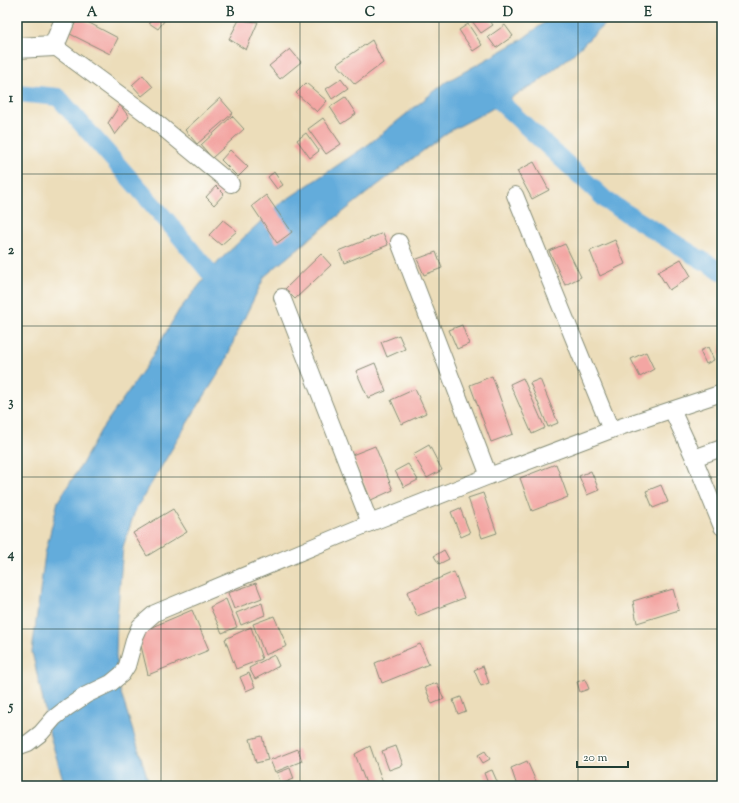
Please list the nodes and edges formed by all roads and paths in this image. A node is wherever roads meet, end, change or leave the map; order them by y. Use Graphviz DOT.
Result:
graph roads {
  1 [pos="66,17"];
  2 [pos="54,46"];
  3 [pos="17,48"];
  4 [pos="231,184"];
  5 [pos="515,195"];
  6 [pos="399,242"];
  7 [pos="282,297"];
  8 [pos="722,393"];
  9 [pos="672,410"];
  10 [pos="611,430"];
  11 [pos="722,448"];
  12 [pos="694,458"];
  13 [pos="489,476"];
  14 [pos="370,524"];
  15 [pos="722,527"];
  16 [pos="17,747"];
  1 -- 2 [label="street"];
  2 -- 3 [label="street"];
  2 -- 4 [label="street"];
  5 -- 10 [label="street"];
  6 -- 13 [label="street"];
  7 -- 14 [label="street"];
  8 -- 9 [label="street"];
  9 -- 10 [label="street"];
  9 -- 12 [label="street"];
  10 -- 13 [label="street"];
  11 -- 12 [label="street"];
  12 -- 15 [label="street"];
  13 -- 14 [label="street"];
  14 -- 16 [label="street"];
}
